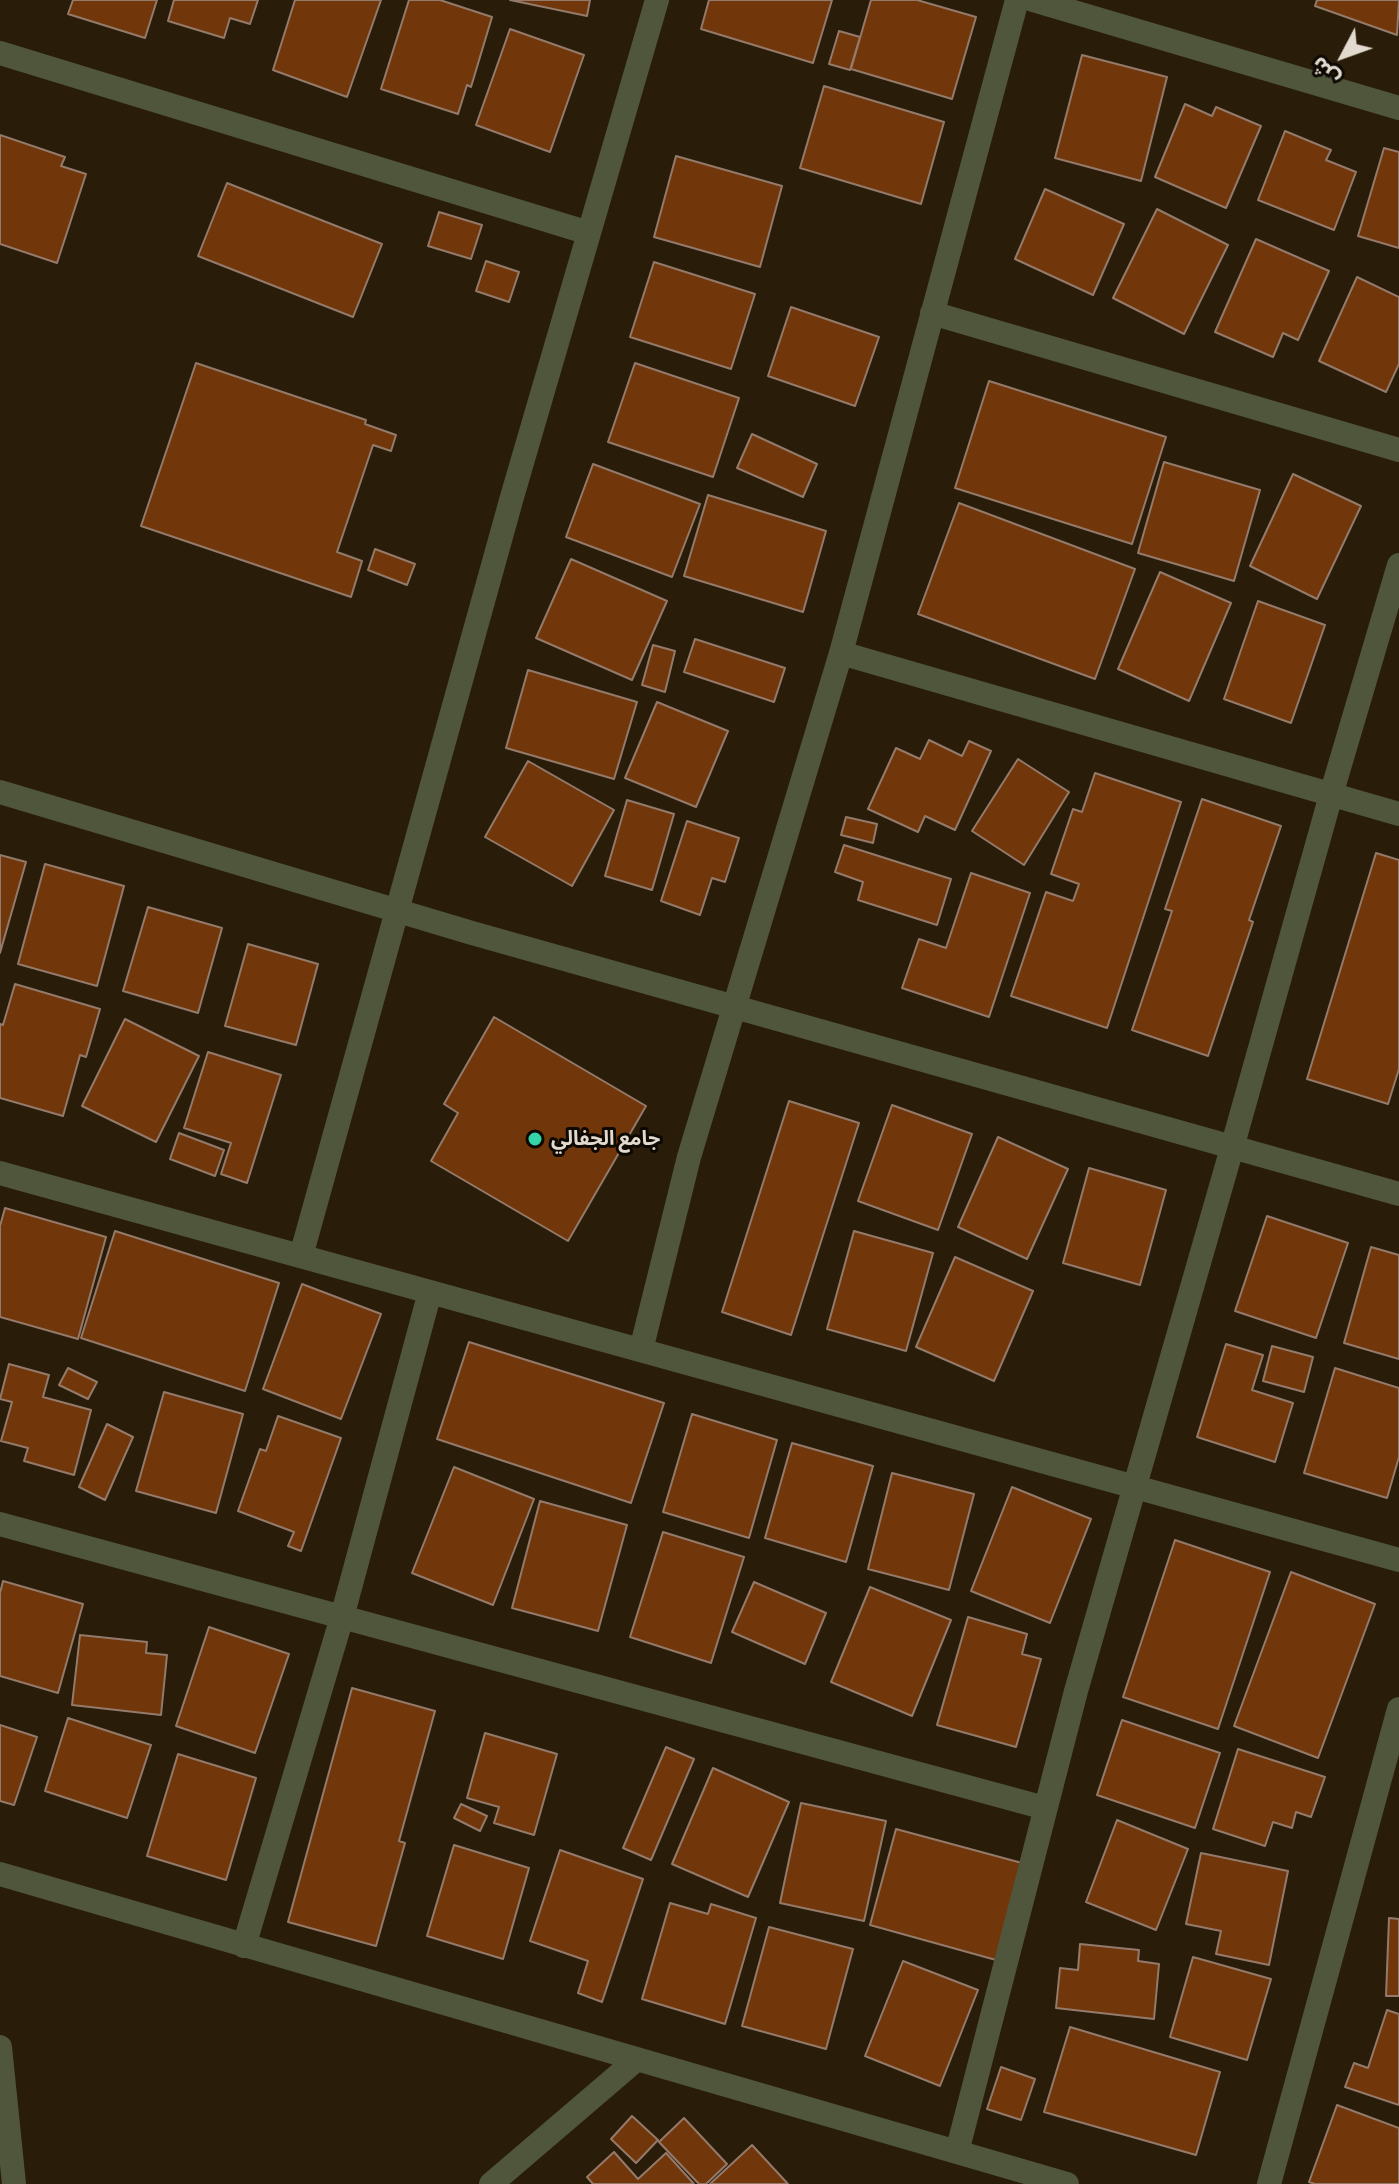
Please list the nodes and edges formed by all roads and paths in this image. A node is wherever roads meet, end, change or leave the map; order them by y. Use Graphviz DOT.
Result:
graph roads {
  1 [pos="657,0"];
  2 [pos="1017,0"];
  3 [pos="1033,0"];
  4 [pos="0,53"];
  5 [pos="1399,108"];
  6 [pos="589,233"];
  7 [pos="932,313"];
  8 [pos="1399,450"];
  9 [pos="1399,565"];
  10 [pos="841,653"];
  11 [pos="0,792"];
  12 [pos="1331,795"];
  13 [pos="1399,814"];
  14 [pos="398,911"];
  15 [pos="732,1007"];
  16 [pos="1232,1148"];
  17 [pos="0,1173"];
  18 [pos="1399,1194"];
  19 [pos="301,1256"];
  20 [pos="430,1292"];
  21 [pos="641,1350"];
  22 [pos="1133,1486"];
  23 [pos="0,1524"];
  24 [pos="1399,1560"];
  25 [pos="342,1617"];
  26 [pos="1399,1709"];
  27 [pos="1045,1808"];
  28 [pos="0,1874"];
  29 [pos="244,1946"];
  30 [pos="0,2047"];
  31 [pos="636,2060"];
  32 [pos="957,2152"];
  33 [pos="1010,2177"];
  34 [pos="14,2184"];
  35 [pos="491,2184"];
  36 [pos="1067,2184"];
  37 [pos="1269,2184"];
  1 -- 6 [label="street"];
  2 -- 7 [label="street"];
  3 -- 5 [label="street"];
  4 -- 6 [label="street"];
  6 -- 14 [label="street"];
  7 -- 8 [label="street"];
  7 -- 10 [label="street"];
  9 -- 12 [label="street"];
  10 -- 12 [label="street"];
  10 -- 15 [label="street"];
  11 -- 14 [label="street"];
  12 -- 13 [label="street"];
  12 -- 16 [label="street"];
  14 -- 15 [label="street"];
  14 -- 19 [label="street"];
  15 -- 16 [label="street"];
  15 -- 21 [label="street"];
  16 -- 18 [label="street"];
  16 -- 22 [label="street"];
  17 -- 19 [label="street"];
  19 -- 20 [label="street"];
  20 -- 21 [label="street"];
  20 -- 25 [label="street"];
  21 -- 22 [label="street"];
  22 -- 24 [label="street"];
  22 -- 27 [label="street"];
  23 -- 25 [label="street"];
  25 -- 27 [label="street"];
  25 -- 29 [label="street"];
  26 -- 37 [label="street"];
  27 -- 32 [label="street"];
  28 -- 29 [label="street"];
  29 -- 31 [label="street"];
  30 -- 34 [label="street"];
  31 -- 32 [label="street"];
  31 -- 35 [label="street"];
  32 -- 33 [label="street"];
  33 -- 36 [label="street"];
}
